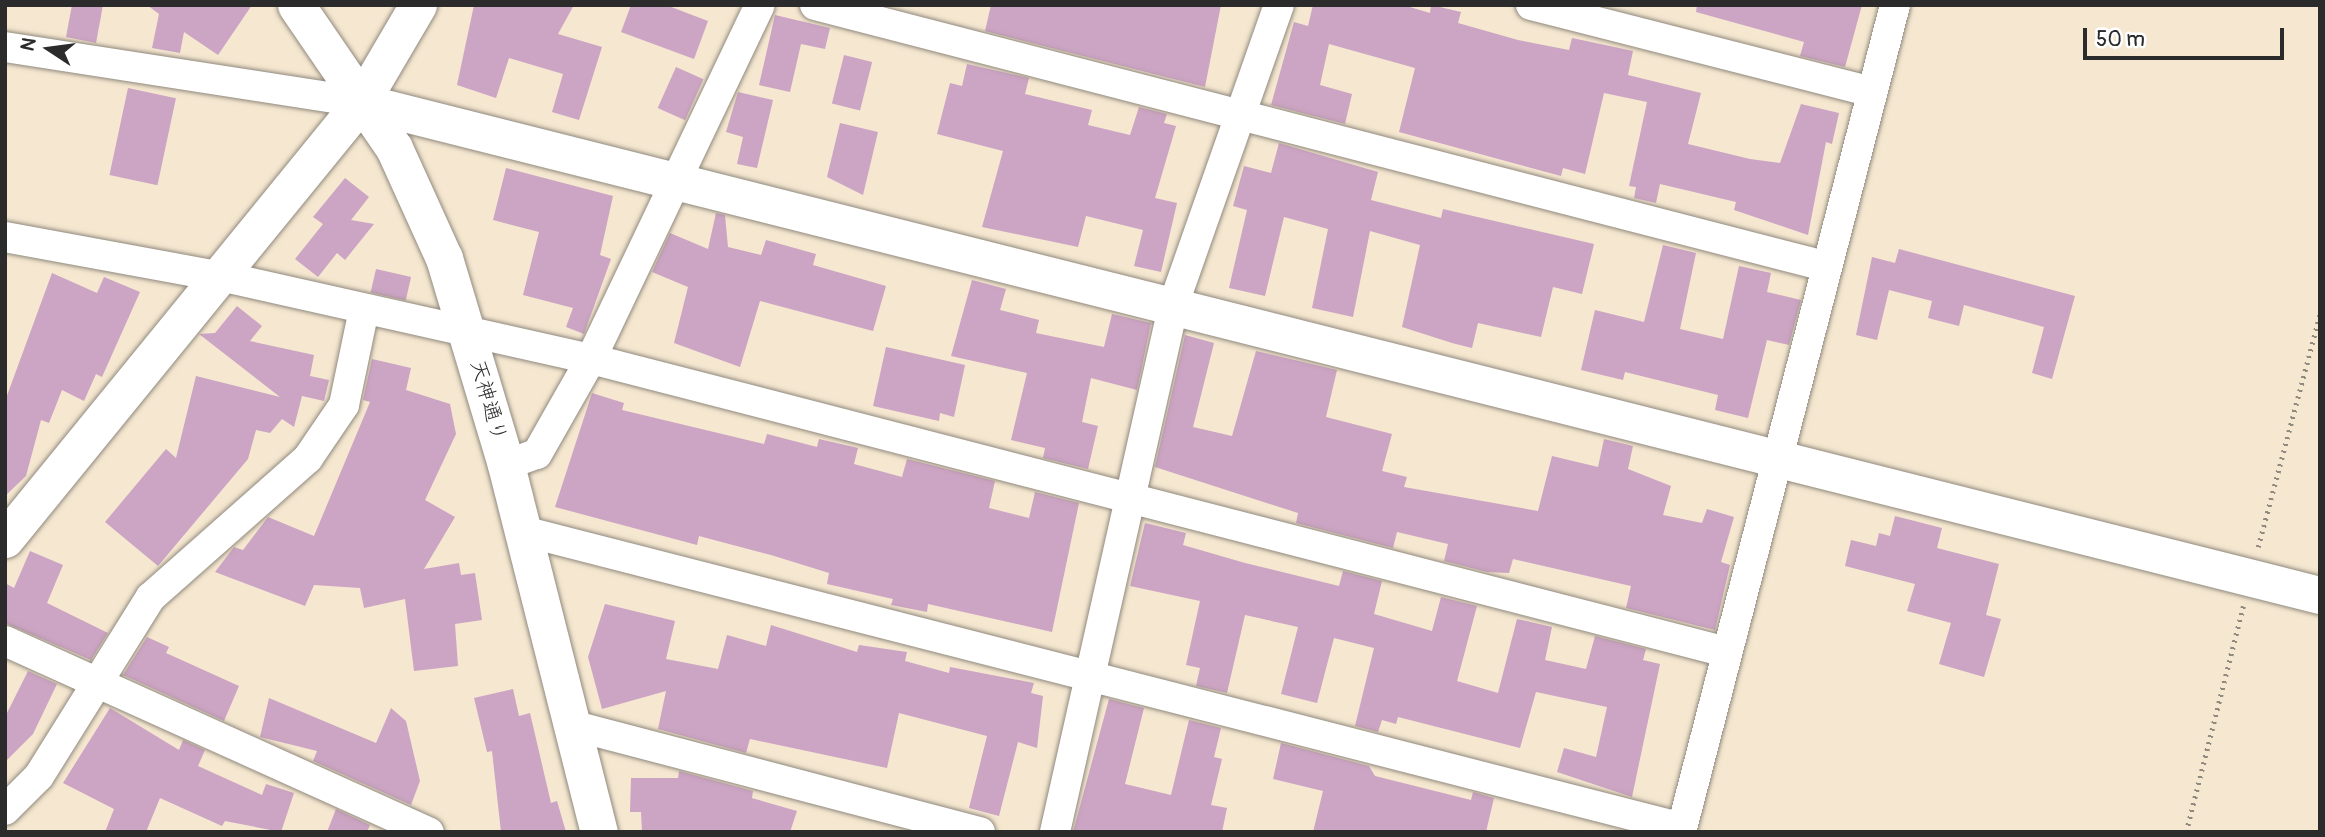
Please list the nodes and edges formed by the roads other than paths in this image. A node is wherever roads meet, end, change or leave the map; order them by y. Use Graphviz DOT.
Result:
graph roads {
  1 [pos="296,5"];
  2 [pos="418,5"];
  3 [pos="760,5"];
  4 [pos="815,5"];
  5 [pos="1279,5"];
  6 [pos="1531,5"];
  7 [pos="1895,5"];
  8 [pos="5,47"];
  9 [pos="1872,92"];
  10 [pos="361,102"];
  11 [pos="1239,117"];
  12 [pos="676,178"];
  13 [pos="5,237"];
  14 [pos="1825,267"];
  15 [pos="224,277"];
  16 [pos="1174,303"];
  17 [pos="364,309"];
  18 [pos="467,331"];
  19 [pos="591,359"];
  20 [pos="1780,456"];
  21 [pos="506,465"];
  22 [pos="1130,500"];
  23 [pos="523,531"];
  24 [pos="5,540"];
  25 [pos="2320,595"];
  26 [pos="5,641"];
  27 [pos="1726,652"];
  28 [pos="1091,672"];
  29 [pos="95,684"];
  30 [pos="571,725"];
  31 [pos="5,810"];
  32 [pos="1681,830"];
  33 [pos="429,832"];
  34 [pos="599,832"];
  35 [pos="980,832"];
  36 [pos="1055,832"];
  1 -- 10 [label="street, 天神通り"];
  2 -- 10 [label="street"];
  3 -- 12 [label="street"];
  4 -- 11 [label="street"];
  5 -- 11 [label="street"];
  6 -- 9 [label="street"];
  7 -- 9 [label="street"];
  8 -- 10 [label="street"];
  9 -- 14 [label="street"];
  10 -- 12 [label="street"];
  10 -- 15 [label="street"];
  10 -- 18 [label="street, 天神通り"];
  11 -- 14 [label="street"];
  11 -- 16 [label="street"];
  12 -- 16 [label="street"];
  12 -- 19 [label="street"];
  13 -- 15 [label="street"];
  14 -- 20 [label="street"];
  15 -- 17 [label="street"];
  15 -- 24 [label="street"];
  16 -- 20 [label="street"];
  16 -- 22 [label="street"];
  17 -- 18 [label="street"];
  17 -- 29 [label="street"];
  18 -- 19 [label="street"];
  18 -- 21 [label="street, 天神通り"];
  19 -- 21 [label="street"];
  19 -- 22 [label="street"];
  20 -- 25 [label="street"];
  20 -- 27 [label="street"];
  21 -- 23 [label="street, 天神通り"];
  22 -- 27 [label="street"];
  22 -- 28 [label="street"];
  23 -- 28 [label="street"];
  23 -- 30 [label="street, 天神通り"];
  26 -- 29 [label="street"];
  27 -- 32 [label="street"];
  28 -- 32 [label="street"];
  28 -- 36 [label="street"];
  29 -- 31 [label="street"];
  29 -- 33 [label="street"];
  30 -- 34 [label="street, 天神通り"];
  30 -- 35 [label="street"];
}
